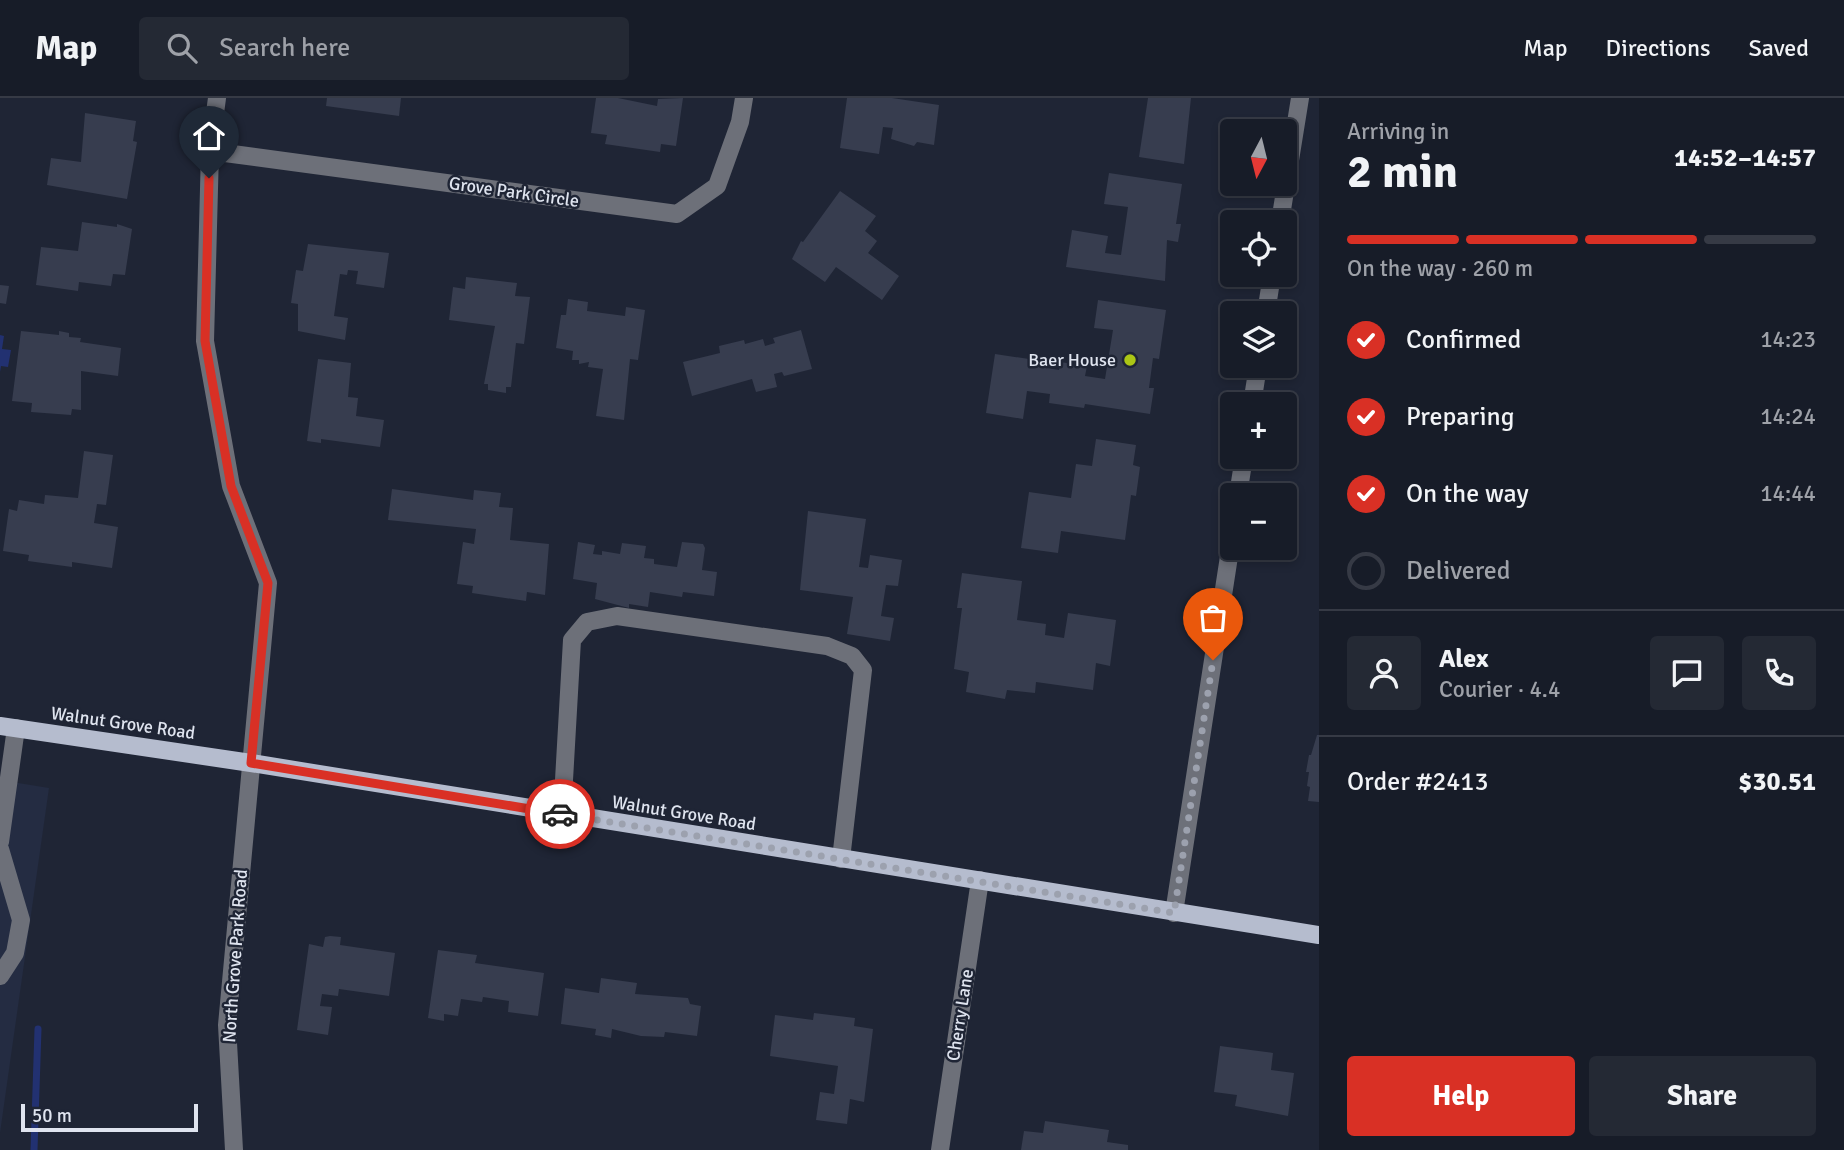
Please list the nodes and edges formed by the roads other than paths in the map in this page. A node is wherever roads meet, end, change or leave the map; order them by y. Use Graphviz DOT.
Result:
graph roads {
  1 [pos="217,98"];
  2 [pos="744,98"];
  3 [pos="1300,98"];
  4 [pos="210,151"];
  5 [pos="1282,210"];
  6 [pos="1228,560"];
  7 [pos="8,727"];
  8 [pos="251,763"];
  9 [pos="562,815"];
  10 [pos="0,842"];
  11 [pos="0,849"];
  12 [pos="841,859"];
  13 [pos="980,880"];
  14 [pos="1174,913"];
  15 [pos="1319,935"];
  16 [pos="0,976"];
  17 [pos="234,1150"];
  18 [pos="940,1150"];
  1 -- 4 [label="street, North Grove Park Road"];
  2 -- 4 [label="street, Grove Park Circle"];
  3 -- 5 [label="street"];
  4 -- 8 [label="street, North Grove Park Road"];
  6 -- 14 [label="street"];
  7 -- 8 [label="main road, Walnut Grove Road"];
  7 -- 10 [label="street"];
  8 -- 9 [label="main road, Walnut Grove Road"];
  8 -- 17 [label="street, North Grove Park Road"];
  9 -- 12 [label="main road, Walnut Grove Road"];
  9 -- 12 [label="street"];
  11 -- 16 [label="street"];
  12 -- 13 [label="main road, Walnut Grove Road"];
  13 -- 14 [label="main road, Walnut Grove Road"];
  13 -- 18 [label="street, Cherry Lane"];
  14 -- 15 [label="main road, Walnut Grove Road"];
}
